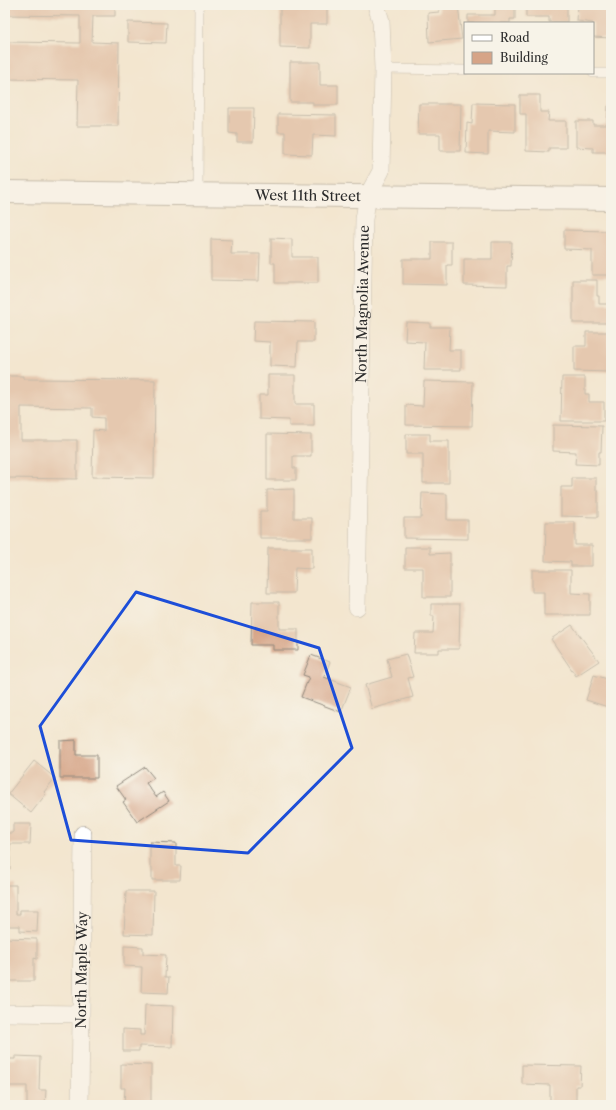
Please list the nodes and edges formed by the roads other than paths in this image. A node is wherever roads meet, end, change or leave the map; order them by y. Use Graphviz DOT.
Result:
graph roads {
  1 [pos="199,5"];
  2 [pos="376,5"];
  3 [pos="383,69"];
  4 [pos="464,70"];
  5 [pos="594,73"];
  6 [pos="611,73"];
  7 [pos="5,192"];
  8 [pos="198,193"];
  9 [pos="368,194"];
  10 [pos="611,198"];
  11 [pos="357,607"];
  12 [pos="82,834"];
  13 [pos="5,1013"];
  14 [pos="80,1014"];
  15 [pos="80,1105"];
  1 -- 8 [label="lane"];
  2 -- 3 [label="street, North Magnolia Avenue"];
  3 -- 4 [label="lane"];
  3 -- 9 [label="street, North Magnolia Avenue"];
  5 -- 6 [label="lane"];
  7 -- 8 [label="street, West 11th Street"];
  8 -- 9 [label="street, West 11th Street"];
  9 -- 10 [label="street, West 11th Street"];
  9 -- 11 [label="street, North Magnolia Avenue"];
  12 -- 14 [label="street, North Maple Way"];
  13 -- 14 [label="street"];
  14 -- 15 [label="street, North Maple Way"];
}
